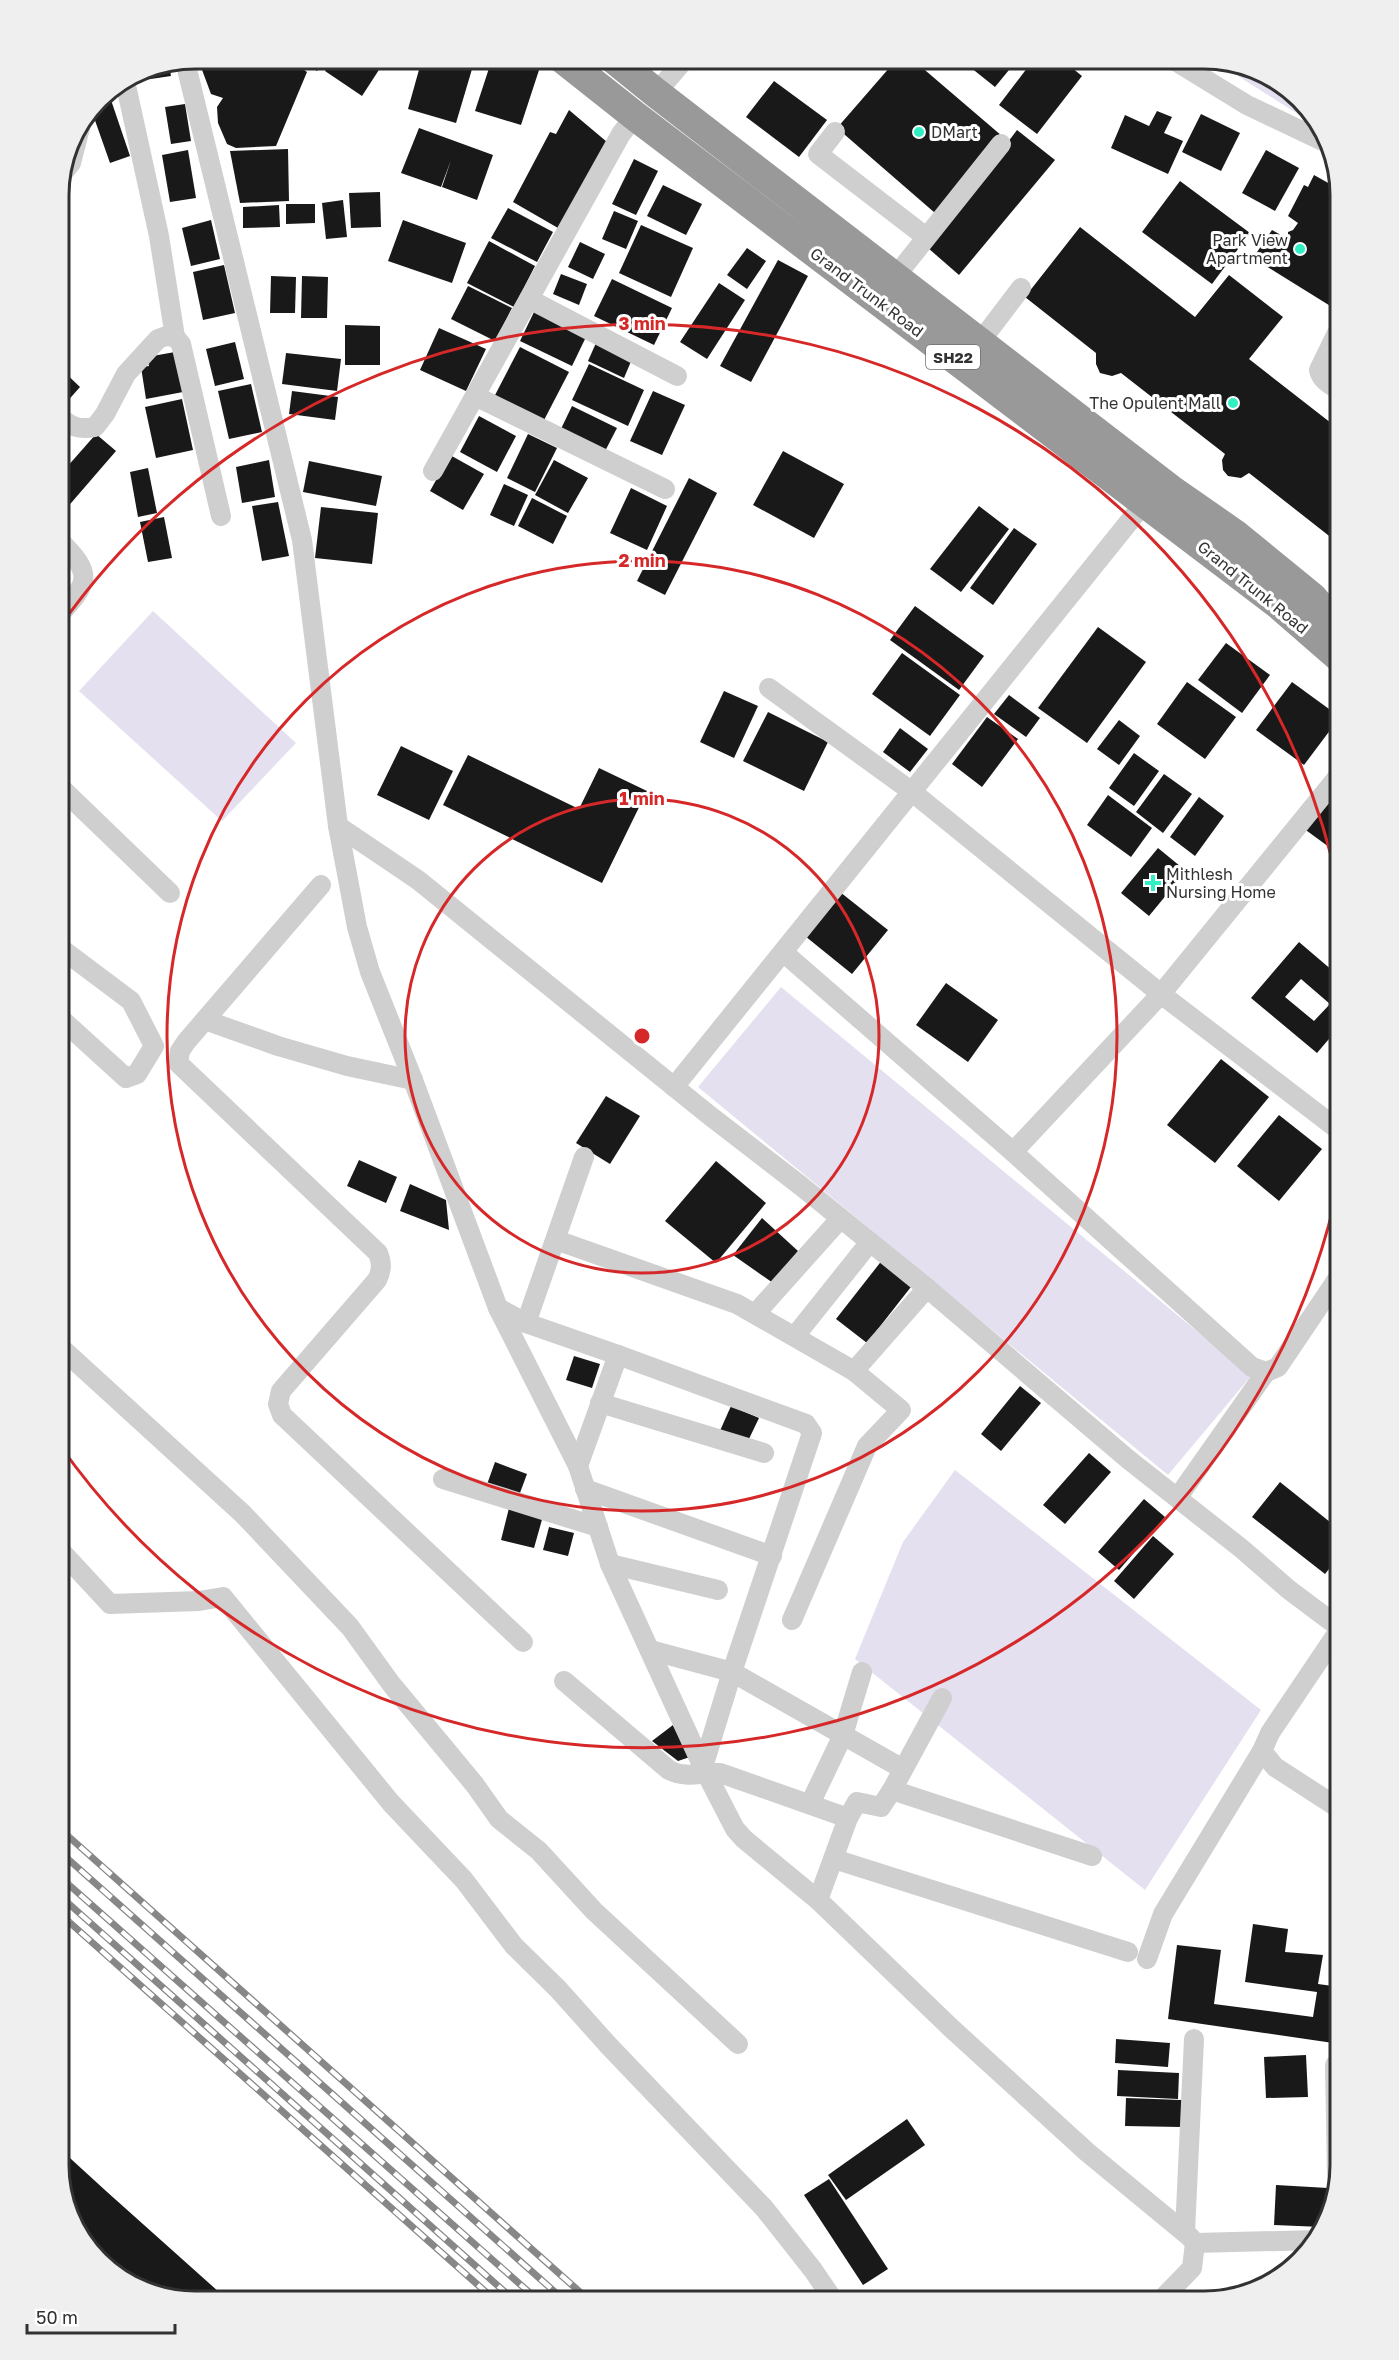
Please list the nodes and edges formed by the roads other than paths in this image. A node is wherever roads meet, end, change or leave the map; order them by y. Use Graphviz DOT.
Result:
graph roads {
  1 [pos="186,69"];
  2 [pos="576,69"];
  3 [pos="626,69"];
  4 [pos="676,69"];
  5 [pos="1188,69"];
  6 [pos="127,89"];
  7 [pos="656,93"];
  8 [pos="635,116"];
  9 [pos="835,132"];
  10 [pos="1316,138"];
  11 [pos="1001,144"];
  12 [pos="926,237"];
  13 [pos="894,277"];
  14 [pos="1021,288"];
  15 [pos="529,299"];
  16 [pos="175,337"];
  17 [pos="980,342"];
  18 [pos="1330,348"];
  19 [pos="677,376"];
  20 [pos="1330,384"];
  21 [pos="475,396"];
  22 [pos="69,424"];
  23 [pos="433,471"];
  24 [pos="665,489"];
  25 [pos="1158,496"];
  26 [pos="221,516"];
  27 [pos="69,550"];
  28 [pos="69,604"];
  29 [pos="1330,617"];
  30 [pos="1330,649"];
  31 [pos="769,688"];
  32 [pos="1330,787"];
  33 [pos="911,790"];
  34 [pos="69,796"];
  35 [pos="338,826"];
  36 [pos="321,885"];
  37 [pos="170,893"];
  38 [pos="783,952"];
  39 [pos="69,954"];
  40 [pos="1161,994"];
  41 [pos="205,1020"];
  42 [pos="69,1026"];
  43 [pos="413,1080"];
  44 [pos="674,1087"];
  45 [pos="1330,1123"];
  46 [pos="1013,1152"];
  47 [pos="584,1157"];
  48 [pos="840,1219"];
  49 [pos="556,1240"];
  50 [pos="870,1242"];
  51 [pos="927,1288"];
  52 [pos="1330,1291"];
  53 [pos="498,1308"];
  54 [pos="756,1313"];
  55 [pos="526,1323"];
  56 [pos="795,1336"];
  57 [pos="618,1354"];
  58 [pos="69,1355"];
  59 [pos="854,1371"];
  60 [pos="1266,1372"];
  61 [pos="600,1403"];
  62 [pos="764,1452"];
  63 [pos="578,1466"];
  64 [pos="443,1479"];
  65 [pos="585,1489"];
  66 [pos="1178,1497"];
  67 [pos="598,1527"];
  68 [pos="772,1556"];
  69 [pos="69,1561"];
  70 [pos="610,1564"];
  71 [pos="718,1590"];
  72 [pos="792,1620"];
  73 [pos="1330,1620"];
  74 [pos="523,1642"];
  75 [pos="1330,1644"];
  76 [pos="650,1650"];
  77 [pos="732,1672"];
  78 [pos="862,1672"];
  79 [pos="564,1681"];
  80 [pos="942,1698"];
  81 [pos="843,1735"];
  82 [pos="1262,1751"];
  83 [pos="903,1768"];
  84 [pos="704,1769"];
  85 [pos="892,1790"];
  86 [pos="1330,1802"];
  87 [pos="810,1804"];
  88 [pos="848,1818"];
  89 [pos="1092,1856"];
  90 [pos="834,1859"];
  91 [pos="818,1900"];
  92 [pos="1128,1952"];
  93 [pos="1147,1959"];
  94 [pos="1194,2039"];
  95 [pos="738,2044"];
  96 [pos="1190,2238"];
  97 [pos="1305,2240"];
  98 [pos="827,2291"];
  99 [pos="1170,2291"];
  1 -- 35 [label="street"];
  2 -- 8 [label="highway, Grand Trunk Road / SH22"];
  3 -- 7 [label="highway, Grand Trunk Road / SH22"];
  4 -- 7 [label="street"];
  5 -- 10 [label="street"];
  6 -- 16 [label="street"];
  7 -- 13 [label="highway, Grand Trunk Road / SH22"];
  8 -- 15 [label="street"];
  8 -- 25 [label="highway, Grand Trunk Road / SH22"];
  9 -- 12 [label="street"];
  11 -- 12 [label="street"];
  12 -- 13 [label="street"];
  13 -- 17 [label="highway, Grand Trunk Road / SH22"];
  14 -- 17 [label="street"];
  15 -- 19 [label="street"];
  15 -- 21 [label="street"];
  16 -- 22 [label="street"];
  16 -- 26 [label="street"];
  17 -- 25 [label="highway, Grand Trunk Road / SH22"];
  18 -- 20 [label="street"];
  21 -- 23 [label="street"];
  21 -- 24 [label="street"];
  25 -- 29 [label="highway, Grand Trunk Road / SH22"];
  25 -- 30 [label="highway, Grand Trunk Road / SH22"];
  25 -- 33 [label="street"];
  27 -- 28 [label="street"];
  31 -- 33 [label="street"];
  32 -- 40 [label="street"];
  33 -- 38 [label="street"];
  33 -- 40 [label="street"];
  34 -- 37 [label="street"];
  35 -- 43 [label="street"];
  35 -- 44 [label="street"];
  36 -- 41 [label="street"];
  38 -- 44 [label="street"];
  38 -- 46 [label="street"];
  39 -- 42 [label="street"];
  40 -- 45 [label="street"];
  40 -- 46 [label="street"];
  41 -- 43 [label="street"];
  41 -- 74 [label="street"];
  43 -- 53 [label="street"];
  44 -- 48 [label="street"];
  46 -- 60 [label="street"];
  47 -- 49 [label="street"];
  48 -- 50 [label="street"];
  48 -- 54 [label="street"];
  49 -- 54 [label="street"];
  49 -- 55 [label="street"];
  50 -- 51 [label="street"];
  50 -- 56 [label="street"];
  51 -- 59 [label="street"];
  51 -- 66 [label="street"];
  52 -- 60 [label="street"];
  53 -- 55 [label="street"];
  53 -- 63 [label="street"];
  54 -- 56 [label="street"];
  55 -- 57 [label="street"];
  56 -- 59 [label="street"];
  57 -- 61 [label="street"];
  57 -- 68 [label="street"];
  58 -- 95 [label="street"];
  59 -- 72 [label="street"];
  60 -- 66 [label="street"];
  61 -- 62 [label="street"];
  61 -- 63 [label="street"];
  63 -- 65 [label="street"];
  64 -- 67 [label="street"];
  65 -- 67 [label="street"];
  65 -- 68 [label="street"];
  66 -- 73 [label="street"];
  67 -- 70 [label="street"];
  68 -- 77 [label="street"];
  69 -- 98 [label="street"];
  70 -- 71 [label="street"];
  70 -- 76 [label="street"];
  75 -- 82 [label="street"];
  76 -- 77 [label="street"];
  76 -- 84 [label="street"];
  77 -- 81 [label="street"];
  77 -- 84 [label="street"];
  78 -- 81 [label="street"];
  79 -- 84 [label="street"];
  80 -- 83 [label="street"];
  81 -- 83 [label="street"];
  81 -- 87 [label="street"];
  82 -- 86 [label="street"];
  82 -- 93 [label="street"];
  83 -- 85 [label="street"];
  84 -- 87 [label="street"];
  84 -- 91 [label="street"];
  85 -- 88 [label="street"];
  85 -- 89 [label="street"];
  87 -- 88 [label="street"];
  88 -- 90 [label="street"];
  90 -- 91 [label="street"];
  90 -- 92 [label="street"];
  91 -- 96 [label="street"];
  94 -- 96 [label="street"];
  96 -- 97 [label="street"];
  96 -- 99 [label="street"];
}
